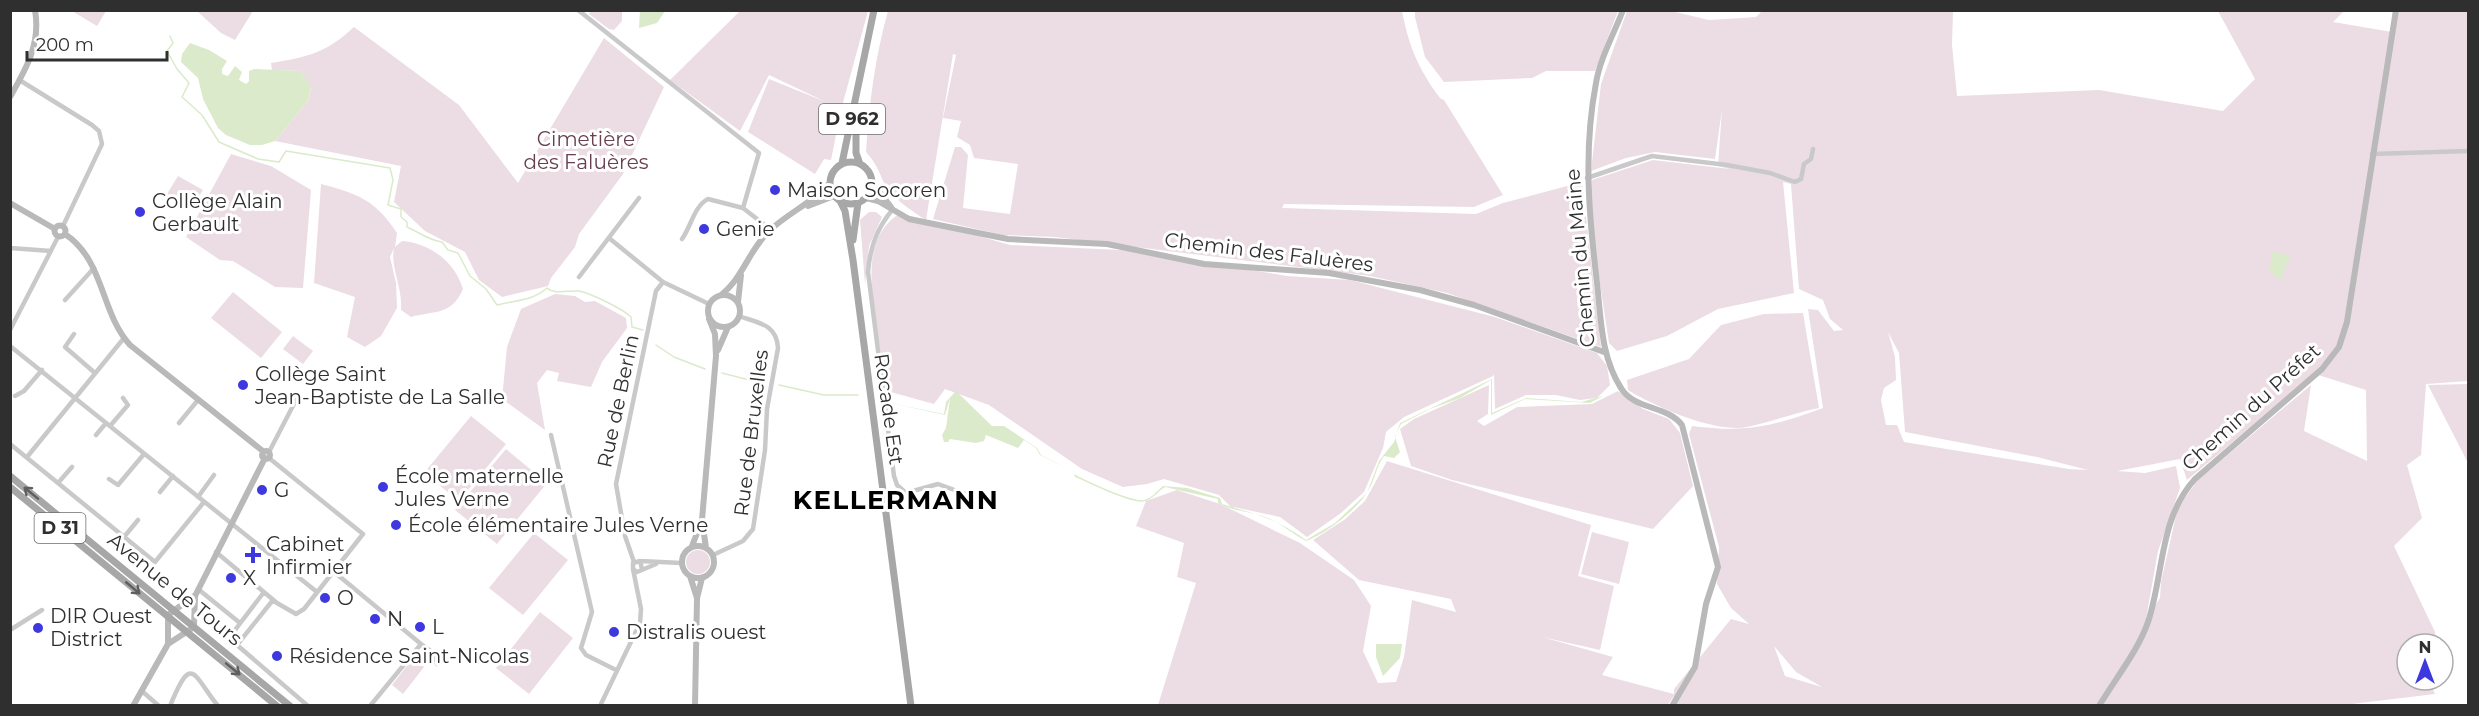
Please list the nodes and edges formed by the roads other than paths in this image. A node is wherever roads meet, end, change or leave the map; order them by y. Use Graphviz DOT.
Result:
graph roads {
  1 [pos="35,10"];
  2 [pos="578,10"];
  3 [pos="874,10"];
  4 [pos="1623,10"];
  5 [pos="2396,10"];
  6 [pos="859,74"];
  7 [pos="21,81"];
  8 [pos="11,93"];
  9 [pos="1813,149"];
  10 [pos="2469,151"];
  11 [pos="2372,154"];
  12 [pos="842,163"];
  13 [pos="860,164"];
  14 [pos="1587,178"];
  15 [pos="872,182"];
  16 [pos="830,184"];
  17 [pos="639,198"];
  18 [pos="866,198"];
  19 [pos="837,199"];
  20 [pos="10,203"];
  21 [pos="858,203"];
  22 [pos="743,208"];
  23 [pos="802,208"];
  24 [pos="892,208"];
  25 [pos="63,226"];
  26 [pos="55,229"];
  27 [pos="770,230"];
  28 [pos="61,236"];
  29 [pos="609,238"];
  30 [pos="682,239"];
  31 [pos="10,248"];
  32 [pos="51,251"];
  33 [pos="853,260"];
  34 [pos="94,268"];
  35 [pos="742,272"];
  36 [pos="579,277"];
  37 [pos="663,282"];
  38 [pos="721,295"];
  39 [pos="65,300"];
  40 [pos="738,302"];
  41 [pos="709,304"];
  42 [pos="739,316"];
  43 [pos="709,319"];
  44 [pos="13,321"];
  45 [pos="728,327"];
  46 [pos="10,330"];
  47 [pos="74,334"];
  48 [pos="124,338"];
  49 [pos="10,346"];
  50 [pos="1604,352"];
  51 [pos="716,356"];
  52 [pos="42,370"];
  53 [pos="95,373"];
  54 [pos="15,396"];
  55 [pos="76,398"];
  56 [pos="123,398"];
  57 [pos="198,400"];
  58 [pos="296,400"];
  59 [pos="179,423"];
  60 [pos="108,424"];
  61 [pos="96,435"];
  62 [pos="551,435"];
  63 [pos="10,444"];
  64 [pos="144,454"];
  65 [pos="267,455"];
  66 [pos="27,457"];
  67 [pos="72,467"];
  68 [pos="10,476"];
  69 [pos="173,476"];
  70 [pos="214,476"];
  71 [pos="109,479"];
  72 [pos="58,483"];
  73 [pos="10,487"];
  74 [pos="160,492"];
  75 [pos="971,496"];
  76 [pos="198,497"];
  77 [pos="204,502"];
  78 [pos="138,520"];
  79 [pos="702,520"];
  80 [pos="231,522"];
  81 [pos="124,537"];
  82 [pos="692,546"];
  83 [pos="706,548"];
  84 [pos="216,552"];
  85 [pos="713,555"];
  86 [pos="637,562"];
  87 [pos="681,563"];
  88 [pos="656,564"];
  89 [pos="633,569"];
  90 [pos="641,570"];
  91 [pos="333,571"];
  92 [pos="690,576"];
  93 [pos="702,578"];
  94 [pos="635,583"];
  95 [pos="196,592"];
  96 [pos="264,592"];
  97 [pos="317,592"];
  98 [pos="697,598"];
  99 [pos="273,600"];
  100 [pos="183,605"];
  101 [pos="42,610"];
  102 [pos="174,610"];
  103 [pos="193,611"];
  104 [pos="168,615"];
  105 [pos="240,623"];
  106 [pos="194,627"];
  107 [pos="10,630"];
  108 [pos="169,632"];
  109 [pos="188,632"];
  110 [pos="177,638"];
  111 [pos="168,644"];
  112 [pos="421,644"];
  113 [pos="237,645"];
  114 [pos="437,664"];
  115 [pos="616,670"];
  116 [pos="143,692"];
  117 [pos="133,705"];
  118 [pos="159,705"];
  119 [pos="170,705"];
  120 [pos="218,705"];
  121 [pos="277,705"];
  122 [pos="290,705"];
  123 [pos="308,705"];
  124 [pos="370,705"];
  125 [pos="600,705"];
  126 [pos="695,705"];
  127 [pos="911,705"];
  128 [pos="1672,705"];
  129 [pos="2099,705"];
  1 -- 7 [label="street"];
  2 -- 22 [label="street"];
  3 -- 6 [label="main road, D 962"];
  4 -- 14 [label="street, Chemin du Maine"];
  5 -- 11 [label="street, Chemin du Préfet"];
  6 -- 12 [label="main road, D 962"];
  6 -- 13 [label="main road, D 962"];
  7 -- 8 [label="street"];
  7 -- 25 [label="street"];
  9 -- 14 [label="street"];
  10 -- 11 [label="street"];
  11 -- 129 [label="street, Chemin du Préfet"];
  12 -- 13 [label="main road"];
  12 -- 16 [label="main road"];
  13 -- 15 [label="main road"];
  14 -- 50 [label="street, Chemin du Maine"];
  15 -- 18 [label="main road"];
  15 -- 24 [label="street, Chemin des Faluères"];
  16 -- 19 [label="main road"];
  16 -- 23 [label="street"];
  17 -- 29 [label="street"];
  18 -- 21 [label="main road"];
  18 -- 24 [label="street, Chemin des Faluères"];
  19 -- 21 [label="main road"];
  19 -- 23 [label="street"];
  19 -- 33 [label="main road, Rocade Est"];
  20 -- 26 [label="street"];
  21 -- 33 [label="main road, Rocade Est"];
  22 -- 27 [label="street"];
  22 -- 30 [label="street"];
  23 -- 27 [label="street"];
  24 -- 50 [label="street, Chemin des Faluères"];
  24 -- 75 [label="street"];
  25 -- 26 [label="street"];
  25 -- 28 [label="street"];
  26 -- 28 [label="street"];
  27 -- 35 [label="street"];
  28 -- 32 [label="street"];
  28 -- 34 [label="street"];
  29 -- 36 [label="street"];
  29 -- 37 [label="street"];
  31 -- 32 [label="street"];
  32 -- 44 [label="street"];
  33 -- 127 [label="main road, Rocade Est"];
  34 -- 39 [label="street"];
  34 -- 48 [label="street"];
  35 -- 38 [label="street"];
  35 -- 40 [label="street"];
  37 -- 41 [label="street"];
  37 -- 86 [label="street, Rue de Berlin"];
  38 -- 40 [label="street"];
  38 -- 41 [label="street"];
  40 -- 42 [label="street"];
  41 -- 43 [label="street"];
  42 -- 45 [label="street"];
  42 -- 85 [label="street, Rue de Bruxelles"];
  43 -- 45 [label="street"];
  43 -- 51 [label="street"];
  44 -- 46 [label="street"];
  45 -- 51 [label="street"];
  47 -- 53 [label="street"];
  48 -- 53 [label="street"];
  48 -- 57 [label="street"];
  49 -- 52 [label="street"];
  50 -- 128 [label="street, Chemin du Maine"];
  51 -- 79 [label="street"];
  52 -- 54 [label="street"];
  52 -- 55 [label="street"];
  53 -- 55 [label="street"];
  55 -- 60 [label="street"];
  55 -- 66 [label="street"];
  56 -- 60 [label="street"];
  57 -- 59 [label="street"];
  57 -- 65 [label="street"];
  58 -- 65 [label="street"];
  60 -- 61 [label="street"];
  60 -- 64 [label="street"];
  62 -- 115 [label="street"];
  63 -- 66 [label="street"];
  64 -- 69 [label="street"];
  64 -- 71 [label="street"];
  65 -- 80 [label="street"];
  65 -- 91 [label="street"];
  66 -- 72 [label="street"];
  67 -- 72 [label="street"];
  102 -- 68 [label="main road, Avenue de Tours, one-way"];
  69 -- 74 [label="street"];
  69 -- 76 [label="street"];
  70 -- 76 [label="street"];
  72 -- 81 [label="street"];
  73 -- 104 [label="main road, Avenue de Tours / D 31, one-way"];
  76 -- 77 [label="street"];
  77 -- 80 [label="street"];
  77 -- 81 [label="street"];
  78 -- 81 [label="street"];
  79 -- 82 [label="street"];
  79 -- 83 [label="street"];
  80 -- 84 [label="street"];
  80 -- 97 [label="street"];
  82 -- 83 [label="street"];
  82 -- 87 [label="street"];
  83 -- 85 [label="street"];
  84 -- 95 [label="street"];
  84 -- 96 [label="street"];
  85 -- 93 [label="street"];
  86 -- 88 [label="street"];
  86 -- 89 [label="street"];
  86 -- 90 [label="street, Rue de Berlin"];
  87 -- 88 [label="street"];
  87 -- 92 [label="street"];
  88 -- 90 [label="street"];
  89 -- 90 [label="street"];
  89 -- 94 [label="street"];
  90 -- 94 [label="street"];
  91 -- 97 [label="street"];
  91 -- 112 [label="street"];
  92 -- 93 [label="street"];
  92 -- 98 [label="street"];
  93 -- 98 [label="street"];
  94 -- 115 [label="street"];
  95 -- 100 [label="street"];
  95 -- 103 [label="street"];
  95 -- 105 [label="street"];
  96 -- 99 [label="street"];
  96 -- 105 [label="street"];
  97 -- 99 [label="street"];
  98 -- 126 [label="street"];
  99 -- 113 [label="street"];
  100 -- 102 [label="street"];
  100 -- 103 [label="street"];
  101 -- 107 [label="street"];
  102 -- 104 [label="street"];
  102 -- 106 [label="main road, Avenue de Tours"];
  103 -- 106 [label="street"];
  104 -- 108 [label="street"];
  104 -- 109 [label="main road, Avenue de Tours / D 31"];
  105 -- 113 [label="street"];
  106 -- 109 [label="street"];
  106 -- 122 [label="main road, Avenue de Tours"];
  108 -- 110 [label="street"];
  108 -- 111 [label="street"];
  109 -- 110 [label="street"];
  109 -- 121 [label="main road, Avenue de Tours / D 31, one-way"];
  110 -- 111 [label="street"];
  111 -- 116 [label="street"];
  112 -- 114 [label="street"];
  112 -- 124 [label="street"];
  113 -- 123 [label="street"];
  115 -- 125 [label="street"];
  116 -- 117 [label="street"];
  116 -- 118 [label="street"];
  119 -- 120 [label="street"];
}
